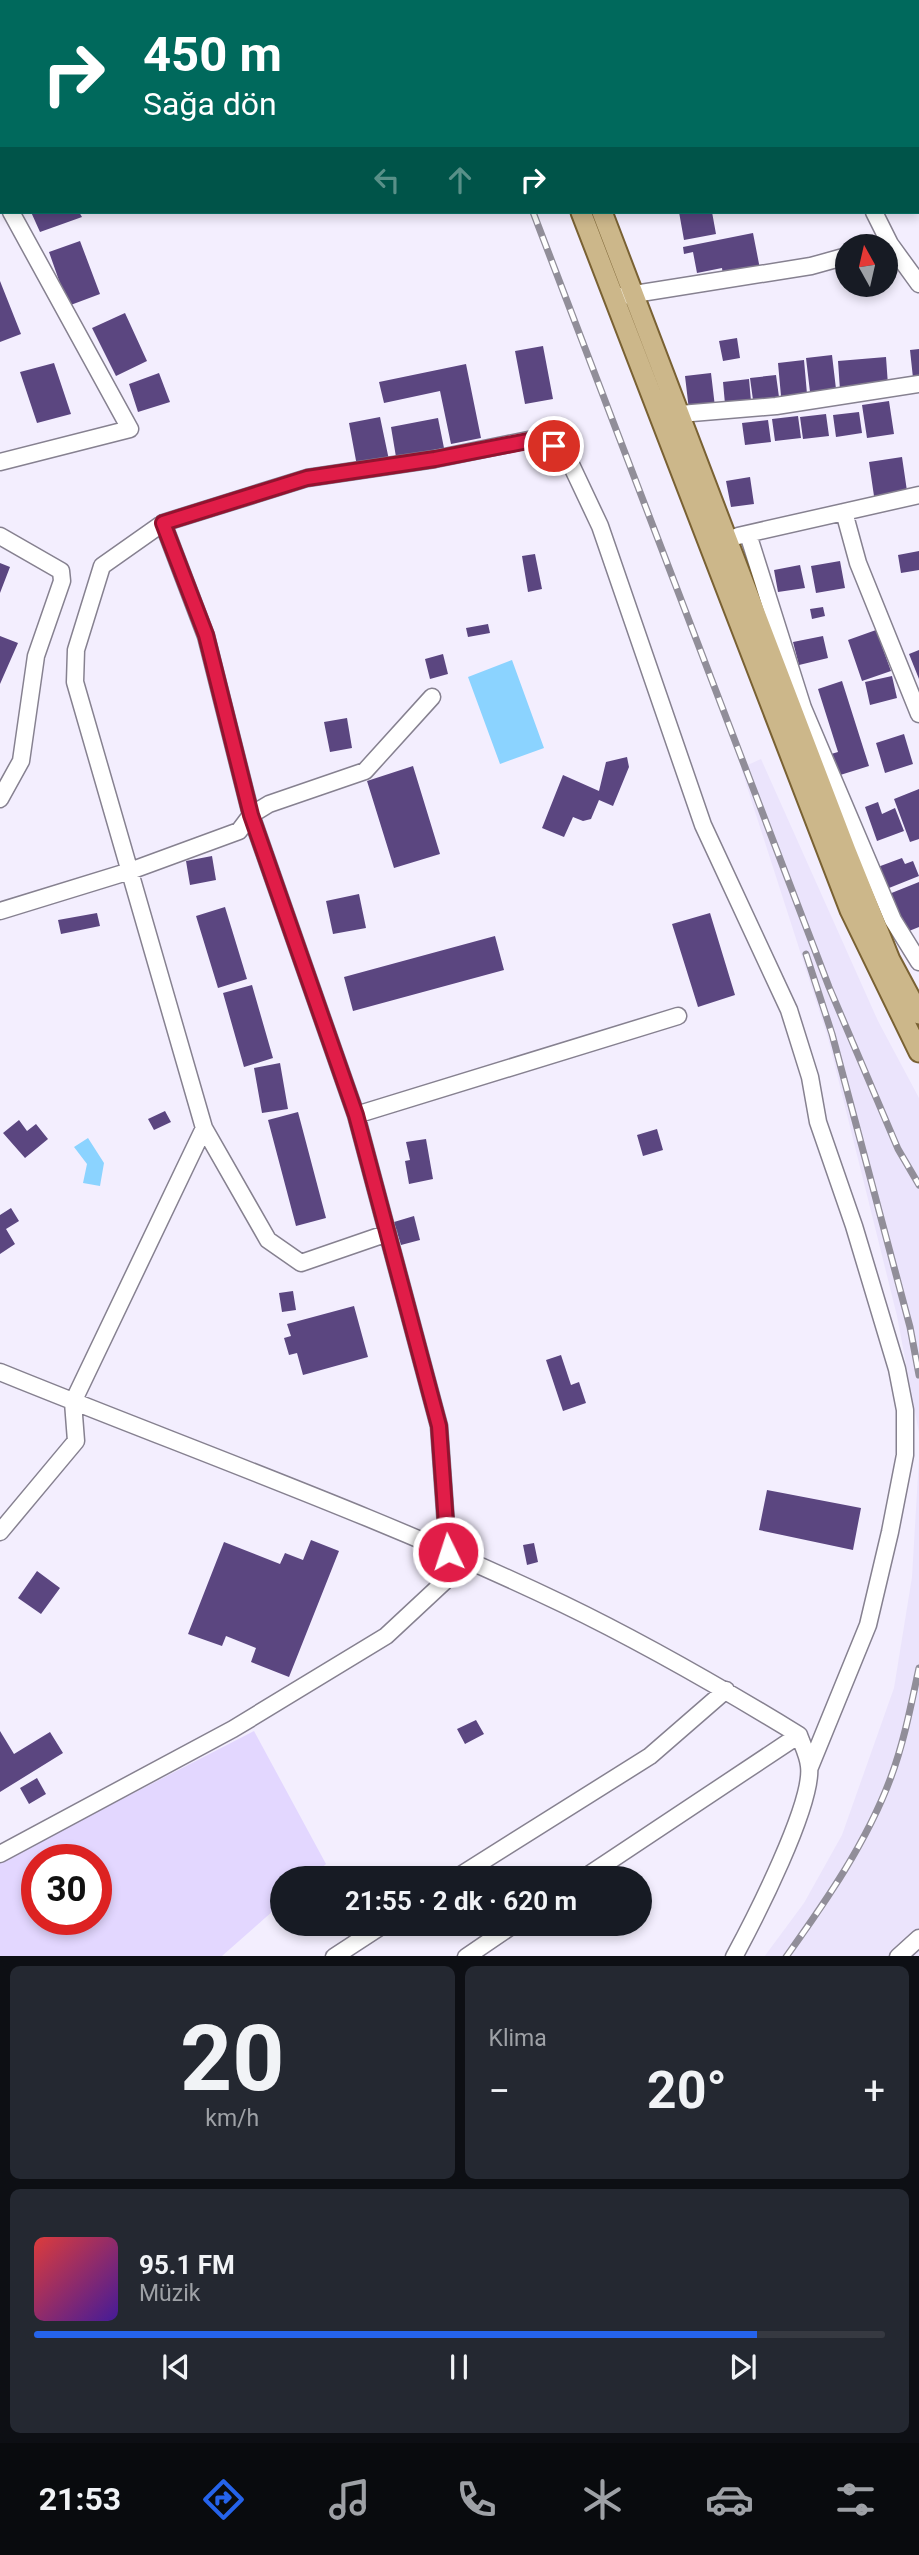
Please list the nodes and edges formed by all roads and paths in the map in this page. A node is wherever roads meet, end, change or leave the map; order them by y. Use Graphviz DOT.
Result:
graph roads {
  1 [pos="12,214"];
  2 [pos="582,214"];
  3 [pos="602,214"];
  4 [pos="874,214"];
  5 [pos="881,234"];
  6 [pos="835,259"];
  7 [pos="898,260"];
  8 [pos="919,284"];
  9 [pos="623,296"];
  10 [pos="919,384"];
  11 [pos="669,415"];
  12 [pos="0,462"];
  13 [pos="919,495"];
  14 [pos="844,512"];
  15 [pos="163,523"];
  16 [pos="748,534"];
  17 [pos="0,536"];
  18 [pos="716,540"];
  19 [pos="432,697"];
  20 [pos="919,714"];
  21 [pos="0,799"];
  22 [pos="251,815"];
  23 [pos="130,871"];
  24 [pos="0,911"];
  25 [pos="919,962"];
  26 [pos="678,1016"];
  27 [pos="919,1016"];
  28 [pos="918,1047"];
  29 [pos="356,1115"];
  30 [pos="204,1128"];
  31 [pos="388,1233"];
  32 [pos="0,1372"];
  33 [pos="73,1402"];
  34 [pos="0,1532"];
  35 [pos="448,1552"];
  36 [pos="726,1690"];
  37 [pos="799,1735"];
  38 [pos="810,1767"];
  39 [pos="0,1854"];
  40 [pos="475,1866"];
  41 [pos="602,1866"];
  42 [pos="366,1936"];
  43 [pos="497,1936"];
  44 [pos="919,1938"];
  45 [pos="334,1956"];
  46 [pos="467,1956"];
  47 [pos="734,1956"];
  48 [pos="898,1956"];
  1 -- 12 [label="street"];
  2 -- 9 [label="main road"];
  3 -- 9 [label="main road"];
  4 -- 5 [label="street"];
  6 -- 9 [label="street"];
  7 -- 8 [label="street"];
  9 -- 11 [label="main road"];
  10 -- 11 [label="street"];
  11 -- 18 [label="main road"];
  13 -- 14 [label="street"];
  14 -- 16 [label="street"];
  14 -- 20 [label="street"];
  15 -- 22 [label="street"];
  15 -- 23 [label="street"];
  15 -- 38 [label="street"];
  16 -- 18 [label="street"];
  16 -- 25 [label="street"];
  17 -- 21 [label="street"];
  18 -- 27 [label="main road"];
  18 -- 28 [label="main road"];
  19 -- 22 [label="street"];
  22 -- 23 [label="street"];
  22 -- 29 [label="street"];
  23 -- 24 [label="street"];
  23 -- 30 [label="street"];
  26 -- 29 [label="street"];
  27 -- 28 [label="street"];
  29 -- 31 [label="street"];
  30 -- 31 [label="street"];
  30 -- 33 [label="street"];
  31 -- 35 [label="street"];
  32 -- 33 [label="street"];
  33 -- 34 [label="street"];
  33 -- 35 [label="street"];
  35 -- 36 [label="street"];
  35 -- 39 [label="street"];
  36 -- 37 [label="street"];
  36 -- 40 [label="street"];
  37 -- 38 [label="street"];
  37 -- 41 [label="street"];
  38 -- 47 [label="street"];
  42 -- 45 [label="street"];
  43 -- 46 [label="street"];
  44 -- 48 [label="street"];
}
